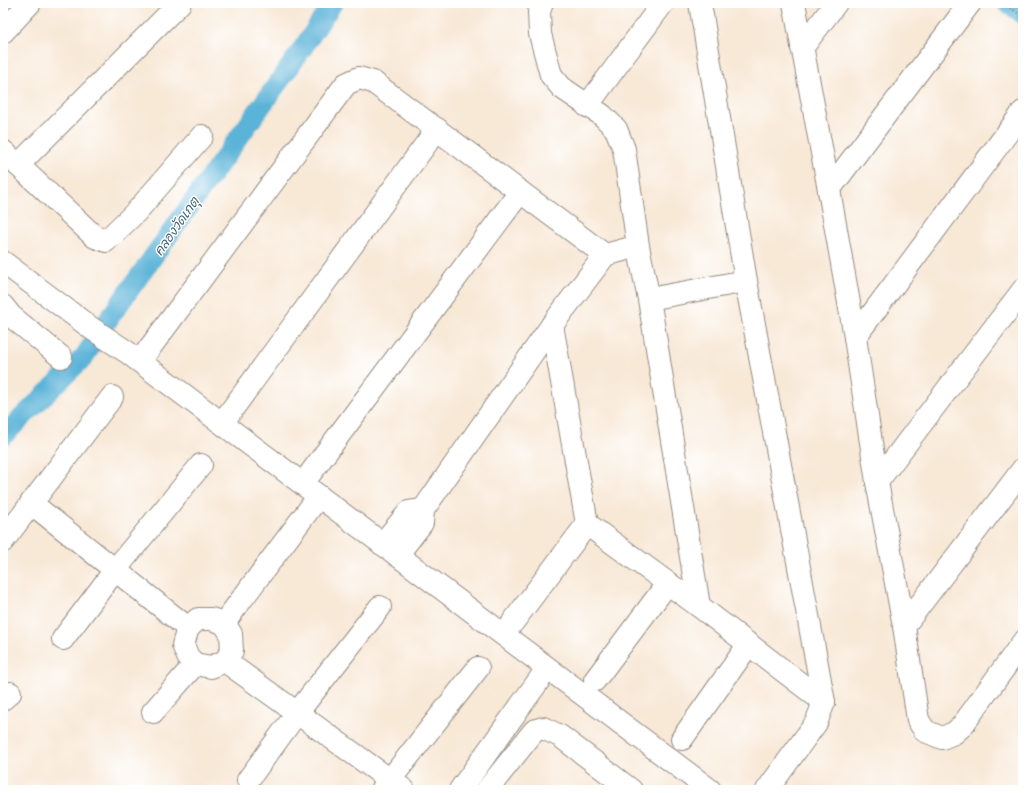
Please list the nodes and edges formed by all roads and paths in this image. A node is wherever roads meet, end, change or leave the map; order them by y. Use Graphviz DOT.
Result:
graph roads {
  1 [pos="30,3"];
  2 [pos="180,3"];
  3 [pos="542,3"];
  4 [pos="663,3"];
  5 [pos="700,3"];
  6 [pos="794,3"];
  7 [pos="836,3"];
  8 [pos="970,3"];
  9 [pos="1004,3"];
  10 [pos="1023,17"];
  11 [pos="3,32"];
  12 [pos="802,48"];
  13 [pos="586,106"];
  14 [pos="1023,112"];
  15 [pos="437,130"];
  16 [pos="202,136"];
  17 [pos="10,158"];
  18 [pos="829,190"];
  19 [pos="520,192"];
  20 [pos="638,246"];
  21 [pos="605,255"];
  22 [pos="3,263"];
  23 [pos="746,281"];
  24 [pos="1023,290"];
  25 [pos="649,298"];
  26 [pos="3,306"];
  27 [pos="552,325"];
  28 [pos="855,337"];
  29 [pos="136,353"];
  30 [pos="61,357"];
  31 [pos="112,397"];
  32 [pos="228,414"];
  33 [pos="201,464"];
  34 [pos="1023,469"];
  35 [pos="310,474"];
  36 [pos="877,482"];
  37 [pos="319,496"];
  38 [pos="31,503"];
  39 [pos="586,524"];
  40 [pos="3,541"];
  41 [pos="390,550"];
  42 [pos="115,570"];
  43 [pos="668,583"];
  44 [pos="699,606"];
  45 [pos="380,607"];
  46 [pos="512,622"];
  47 [pos="224,623"];
  48 [pos="904,626"];
  49 [pos="188,628"];
  50 [pos="63,639"];
  51 [pos="1023,642"];
  52 [pos="749,644"];
  53 [pos="225,661"];
  54 [pos="195,664"];
  55 [pos="478,668"];
  56 [pos="547,669"];
  57 [pos="595,680"];
  58 [pos="824,702"];
  59 [pos="153,712"];
  60 [pos="297,713"];
  61 [pos="682,739"];
  62 [pos="248,780"];
  63 [pos="392,787"];
  64 [pos="460,790"];
  65 [pos="487,790"];
  66 [pos="631,790"];
  67 [pos="710,790"];
  68 [pos="767,790"];
  1 -- 11 [label="street"];
  2 -- 17 [label="street"];
  3 -- 13 [label="street"];
  4 -- 13 [label="street"];
  5 -- 23 [label="street"];
  6 -- 12 [label="street"];
  7 -- 12 [label="street"];
  8 -- 18 [label="street"];
  9 -- 10 [label="path"];
  12 -- 18 [label="street"];
  13 -- 20 [label="street"];
  14 -- 28 [label="street"];
  15 -- 19 [label="street"];
  15 -- 29 [label="street"];
  15 -- 32 [label="street"];
  16 -- 17 [label="street"];
  18 -- 28 [label="street"];
  19 -- 21 [label="street"];
  19 -- 35 [label="street"];
  20 -- 21 [label="street"];
  20 -- 25 [label="street"];
  21 -- 27 [label="street"];
  22 -- 29 [label="street"];
  23 -- 25 [label="street"];
  23 -- 58 [label="street"];
  24 -- 36 [label="street"];
  25 -- 44 [label="street"];
  26 -- 30 [label="street"];
  27 -- 39 [label="street"];
  27 -- 41 [label="street"];
  28 -- 36 [label="street"];
  29 -- 37 [label="street"];
  31 -- 38 [label="street"];
  33 -- 42 [label="street"];
  34 -- 48 [label="street"];
  36 -- 48 [label="street"];
  37 -- 41 [label="street"];
  37 -- 47 [label="street"];
  38 -- 40 [label="street"];
  38 -- 42 [label="street"];
  39 -- 43 [label="street"];
  39 -- 46 [label="street"];
  41 -- 56 [label="street"];
  42 -- 49 [label="street"];
  42 -- 50 [label="street"];
  43 -- 44 [label="street"];
  43 -- 57 [label="street"];
  44 -- 52 [label="street"];
  45 -- 60 [label="street"];
  47 -- 49 [label="street"];
  47 -- 53 [label="street"];
  48 -- 51 [label="street"];
  49 -- 54 [label="street"];
  52 -- 58 [label="street"];
  52 -- 61 [label="street"];
  53 -- 54 [label="street"];
  53 -- 60 [label="street"];
  54 -- 59 [label="street"];
  55 -- 63 [label="street"];
  56 -- 64 [label="street"];
  56 -- 67 [label="street"];
  58 -- 68 [label="street"];
  60 -- 62 [label="street"];
  60 -- 63 [label="street"];
  65 -- 66 [label="street"];
}
